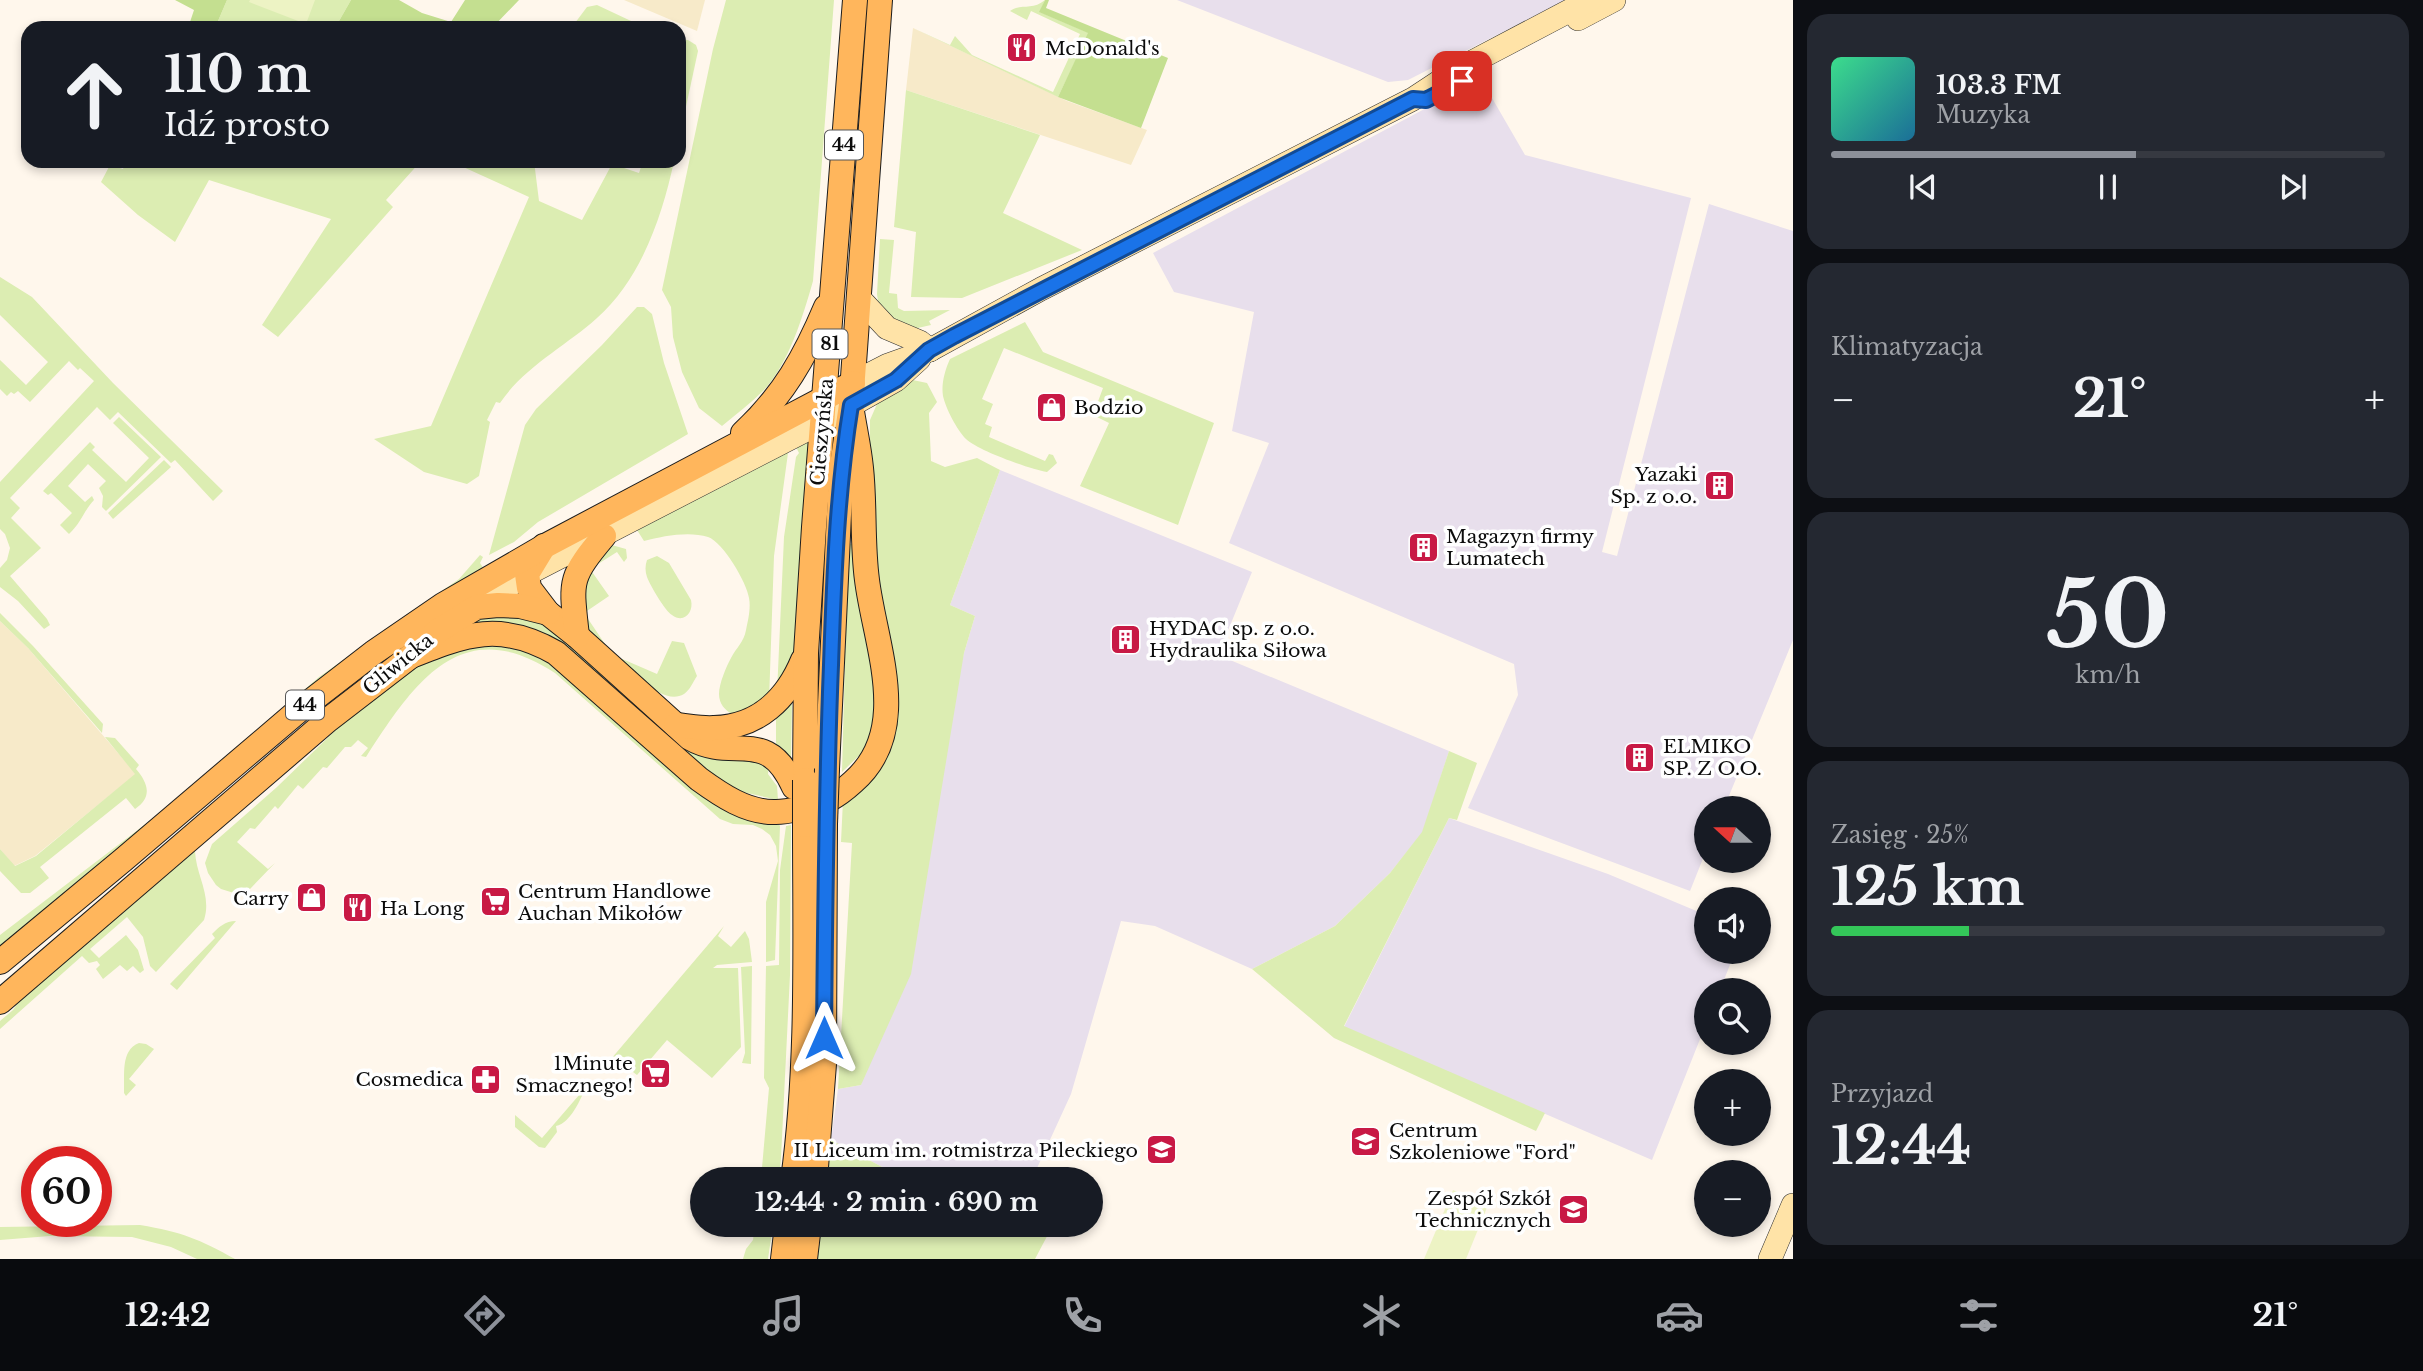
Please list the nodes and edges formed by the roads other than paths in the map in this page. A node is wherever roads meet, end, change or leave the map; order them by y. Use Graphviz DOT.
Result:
graph roads {
  1 [pos="855,0"];
  2 [pos="880,0"];
  3 [pos="1590,0"];
  4 [pos="1614,0"];
  5 [pos="1413,99"];
  6 [pos="833,289"];
  7 [pos="859,298"];
  8 [pos="929,350"];
  9 [pos="852,394"];
  10 [pos="825,409"];
  11 [pos="724,450"];
  12 [pos="604,536"];
  13 [pos="545,546"];
  14 [pos="502,569"];
  15 [pos="527,575"];
  16 [pos="477,607"];
  17 [pos="548,613"];
  18 [pos="573,633"];
  19 [pos="806,653"];
  20 [pos="411,656"];
  21 [pos="676,725"];
  22 [pos="809,779"];
  23 [pos="815,825"];
  24 [pos="0,962"];
  25 [pos="0,1002"];
  26 [pos="795,1167"];
  27 [pos="816,1167"];
  28 [pos="1790,1220"];
  29 [pos="786,1237"];
  30 [pos="808,1237"];
  31 [pos="783,1259"];
  32 [pos="805,1259"];
  33 [pos="1770,1259"];
  1 -- 6 [label="main road, Cieszyńska / 44"];
  2 -- 7 [label="main road, Cieszyńska / 44"];
  3 -- 5 [label="street"];
  4 -- 5 [label="street"];
  5 -- 8 [label="street"];
  6 -- 10 [label="main road, Cieszyńska / 81"];
  6 -- 11 [label="main road, 44"];
  7 -- 8 [label="street"];
  7 -- 9 [label="main road, Cieszyńska / 44"];
  8 -- 9 [label="street"];
  9 -- 10 [label="main road, Gliwicka / 44"];
  9 -- 20 [label="main road"];
  9 -- 22 [label="main road, Cieszyńska / 81"];
  10 -- 11 [label="main road, Gliwicka / 44"];
  10 -- 12 [label="street, Gliwicka"];
  10 -- 19 [label="main road, Cieszyńska / 81"];
  11 -- 13 [label="main road, Gliwicka / 44"];
  12 -- 15 [label="street, Gliwicka"];
  12 -- 18 [label="main road"];
  13 -- 14 [label="main road, Gliwicka / 44"];
  13 -- 15 [label="main road"];
  14 -- 15 [label="main road"];
  14 -- 24 [label="main road, Gliwicka / 44"];
  15 -- 16 [label="street, Gliwicka"];
  15 -- 17 [label="main road"];
  15 -- 18 [label="main road"];
  16 -- 17 [label="main road"];
  16 -- 20 [label="main road, Gliwicka"];
  17 -- 18 [label="main road"];
  18 -- 21 [label="main road"];
  19 -- 21 [label="main road"];
  19 -- 22 [label="main road, Cieszyńska / 81"];
  20 -- 25 [label="main road, Gliwicka / 44"];
  21 -- 22 [label="main road"];
  22 -- 23 [label="main road, 81, bridge"];
  23 -- 26 [label="main road, 81"];
  23 -- 27 [label="main road, 81"];
  28 -- 33 [label="street"];
  29 -- 31 [label="main road"];
  30 -- 32 [label="main road"];
}
